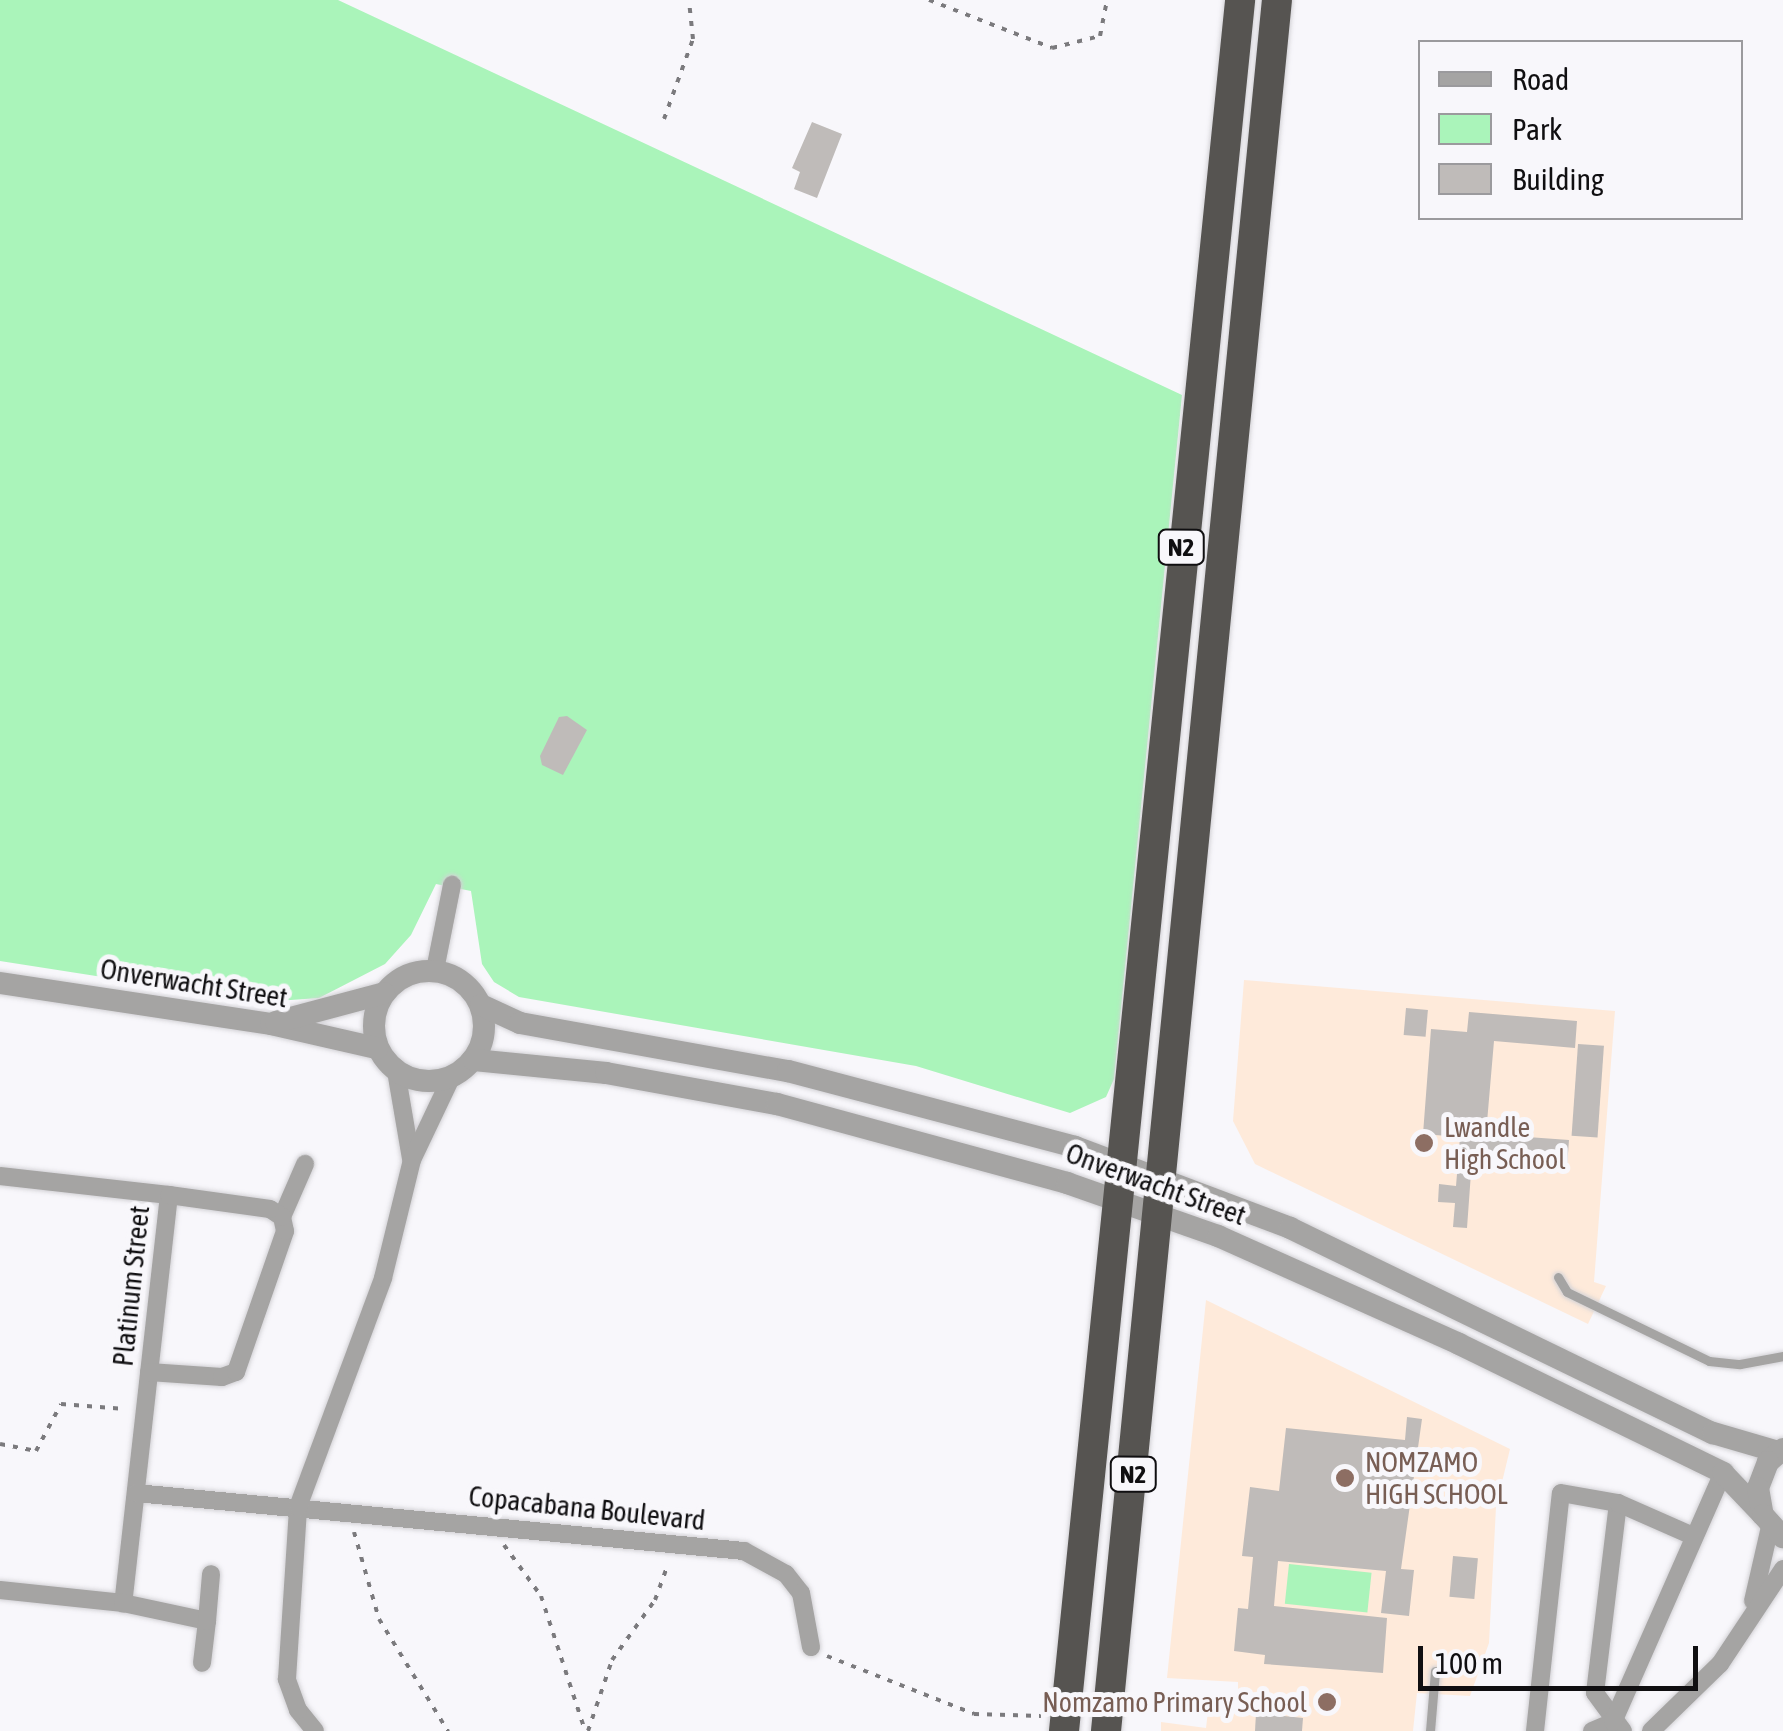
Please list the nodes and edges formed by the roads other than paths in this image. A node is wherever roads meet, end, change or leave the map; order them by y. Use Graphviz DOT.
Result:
graph roads {
  1 [pos="1240,0"];
  2 [pos="1277,0"];
  3 [pos="452,885"];
  4 [pos="435,970"];
  5 [pos="0,983"];
  6 [pos="384,992"];
  7 [pos="481,1006"];
  8 [pos="271,1024"];
  9 [pos="378,1048"];
  10 [pos="474,1060"];
  11 [pos="396,1071"];
  12 [pos="451,1078"];
  13 [pos="412,1160"];
  14 [pos="305,1164"];
  15 [pos="1122,1165"];
  16 [pos="0,1176"];
  17 [pos="1164,1182"];
  18 [pos="170,1195"];
  19 [pos="1119,1201"];
  20 [pos="1160,1216"];
  21 [pos="282,1217"];
  22 [pos="1558,1277"];
  23 [pos="1783,1356"];
  24 [pos="149,1372"];
  25 [pos="1780,1450"];
  26 [pos="1723,1473"];
  27 [pos="136,1493"];
  28 [pos="1618,1503"];
  29 [pos="298,1508"];
  30 [pos="1772,1526"];
  31 [pos="1691,1535"];
  32 [pos="212,1574"];
  33 [pos="1781,1575"];
  34 [pos="0,1590"];
  35 [pos="123,1603"];
  36 [pos="1750,1612"];
  37 [pos="207,1621"];
  38 [pos="810,1646"];
  39 [pos="202,1663"];
  40 [pos="1435,1671"];
  41 [pos="1064,1726"];
  42 [pos="1618,1726"];
  43 [pos="316,1731"];
  44 [pos="1106,1731"];
  45 [pos="1430,1731"];
  46 [pos="1535,1731"];
  47 [pos="1592,1731"];
  48 [pos="1651,1731"];
  1 -- 15 [label="highway, N2"];
  2 -- 17 [label="highway, N2"];
  3 -- 4 [label="street"];
  4 -- 6 [label="street"];
  4 -- 7 [label="street"];
  5 -- 8 [label="street, Onverwacht Street"];
  6 -- 8 [label="street"];
  6 -- 9 [label="street"];
  7 -- 10 [label="street"];
  7 -- 15 [label="street, Onverwacht Street"];
  8 -- 9 [label="street, Onverwacht Street"];
  9 -- 11 [label="street"];
  10 -- 12 [label="street"];
  10 -- 19 [label="street, Onverwacht Street"];
  11 -- 12 [label="street"];
  11 -- 13 [label="street"];
  12 -- 13 [label="street"];
  13 -- 29 [label="street"];
  14 -- 21 [label="street"];
  15 -- 17 [label="street, Onverwacht Street"];
  15 -- 19 [label="highway, N2"];
  16 -- 18 [label="street, Platinum Street"];
  17 -- 20 [label="highway, N2"];
  17 -- 25 [label="street, Onverwacht Street"];
  18 -- 21 [label="street"];
  18 -- 24 [label="street, Platinum Street"];
  19 -- 20 [label="street, Onverwacht Street"];
  19 -- 41 [label="highway, N2"];
  20 -- 26 [label="street, Onverwacht Street"];
  20 -- 44 [label="highway, N2"];
  21 -- 24 [label="street"];
  22 -- 23 [label="lane"];
  24 -- 27 [label="street, Platinum Street"];
  25 -- 30 [label="street"];
  26 -- 30 [label="street, Onverwacht Street"];
  26 -- 31 [label="street"];
  27 -- 29 [label="street"];
  27 -- 35 [label="street, Platinum Street"];
  28 -- 31 [label="street"];
  28 -- 42 [label="street"];
  28 -- 46 [label="street"];
  29 -- 38 [label="street, Copacabana Boulevard"];
  29 -- 43 [label="street"];
  30 -- 36 [label="street"];
  31 -- 42 [label="street"];
  32 -- 37 [label="street"];
  33 -- 36 [label="street"];
  34 -- 35 [label="street"];
  35 -- 37 [label="street"];
  36 -- 48 [label="street"];
  37 -- 39 [label="street"];
  40 -- 45 [label="lane"];
  42 -- 47 [label="street"];
}
